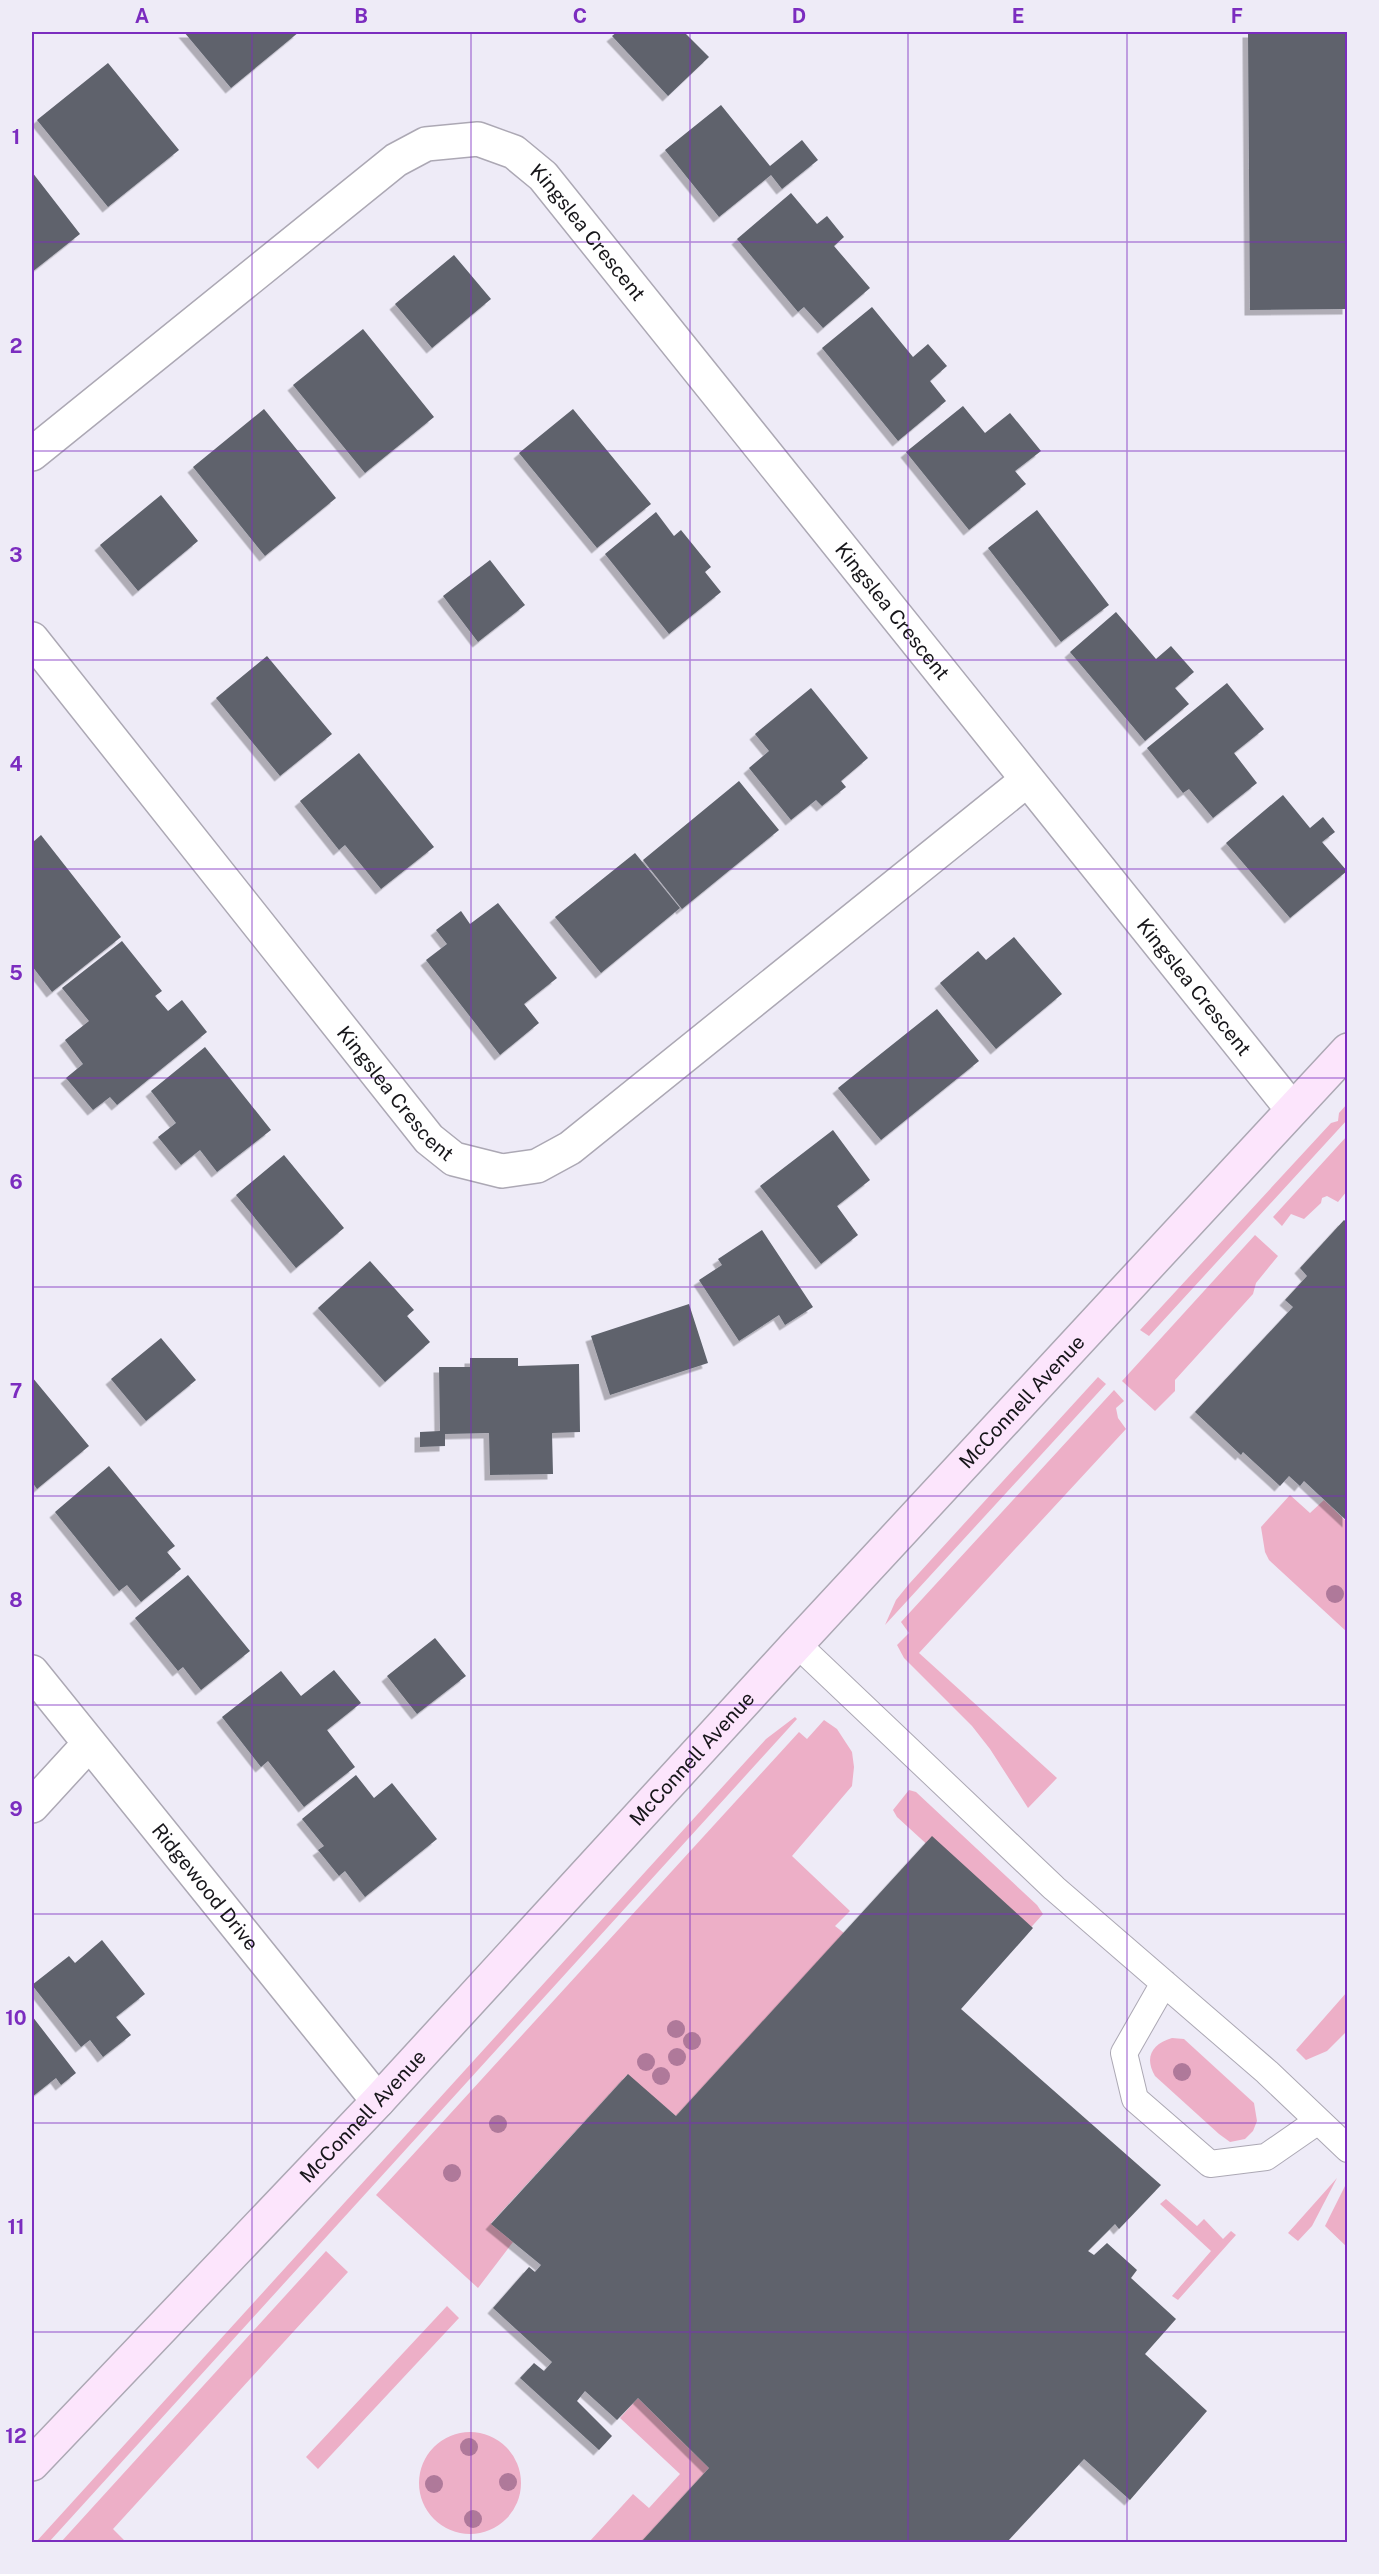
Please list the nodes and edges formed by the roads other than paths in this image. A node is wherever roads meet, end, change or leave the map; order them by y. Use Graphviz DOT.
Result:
graph roads {
  1 [pos="32,454"];
  2 [pos="32,639"];
  3 [pos="1027,780"];
  4 [pos="1347,1050"];
  5 [pos="1292,1109"];
  6 [pos="797,1644"];
  7 [pos="32,1672"];
  8 [pos="89,1744"];
  9 [pos="32,1806"];
  10 [pos="1164,1983"];
  11 [pos="378,2101"];
  12 [pos="1318,2121"];
  13 [pos="1347,2149"];
  14 [pos="32,2464"];
  1 -- 3 [label="street, Kingslea Crescent"];
  2 -- 3 [label="street, Kingslea Crescent"];
  3 -- 5 [label="street, Kingslea Crescent"];
  4 -- 5 [label="main road, McConnell Avenue"];
  5 -- 6 [label="main road, McConnell Avenue"];
  6 -- 10 [label="lane"];
  6 -- 11 [label="main road, McConnell Avenue"];
  7 -- 8 [label="street, Ridgewood Drive"];
  8 -- 9 [label="street"];
  8 -- 11 [label="street, Ridgewood Drive"];
  10 -- 12 [label="lane"];
  10 -- 12 [label="lane"];
  11 -- 14 [label="main road, McConnell Avenue"];
  12 -- 13 [label="lane"];
}
